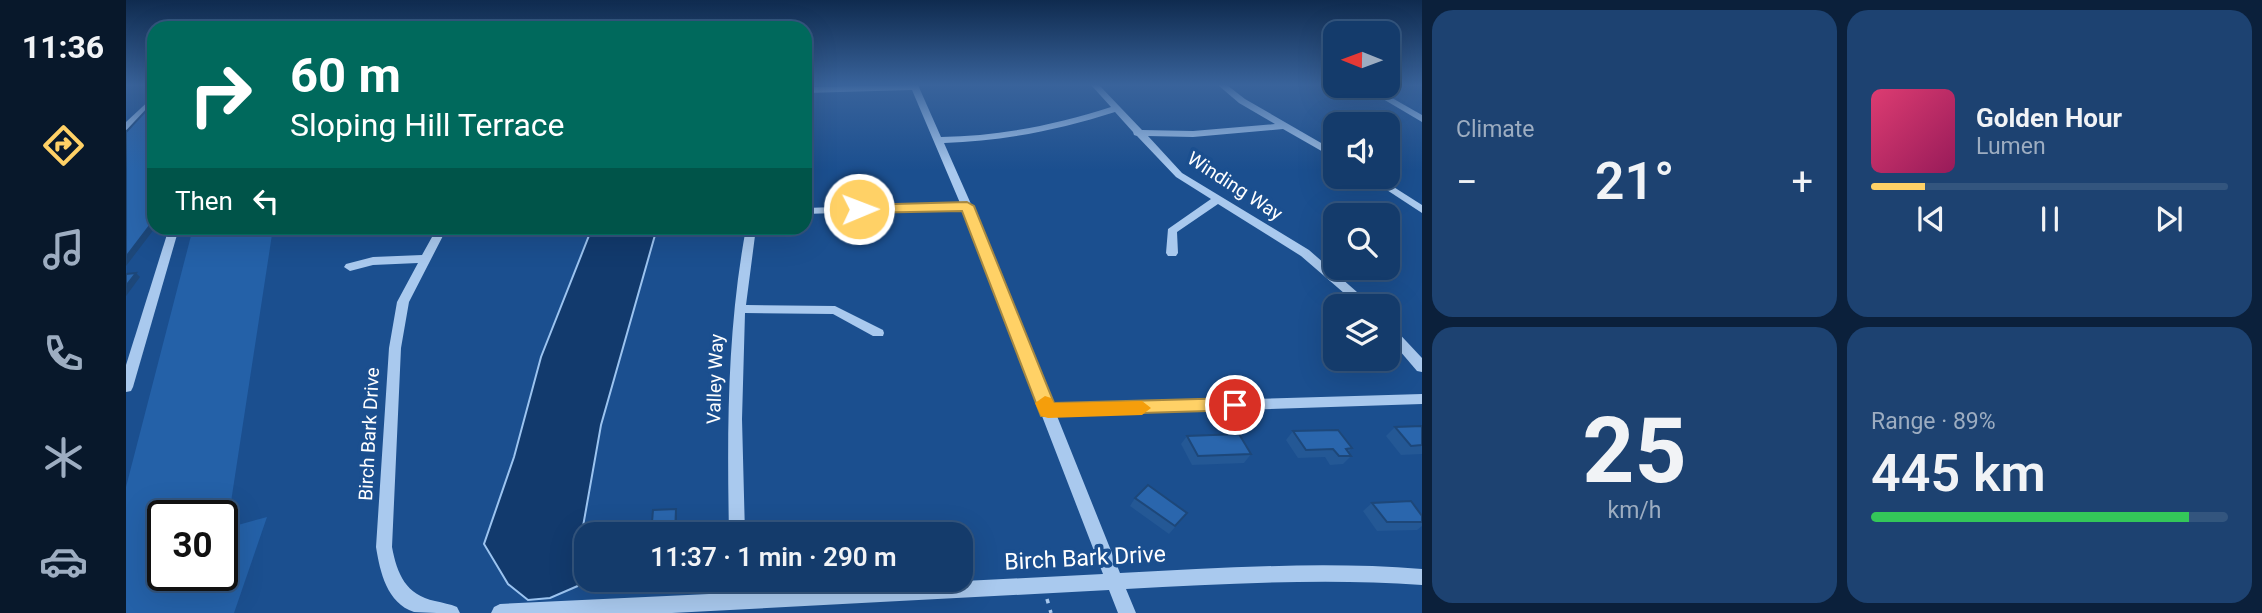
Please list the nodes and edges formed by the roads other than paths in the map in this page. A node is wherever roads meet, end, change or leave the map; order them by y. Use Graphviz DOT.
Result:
graph roads {
  1 [pos="139,114"];
  2 [pos="927,114"];
  3 [pos="1099,114"];
  4 [pos="1119,114"];
  5 [pos="1265,114"];
  6 [pos="1284,126"];
  7 [pos="126,127"];
  8 [pos="1137,133"];
  9 [pos="939,140"];
  10 [pos="1323,148"];
  11 [pos="1390,189"];
  12 [pos="1216,200"];
  13 [pos="967,206"];
  14 [pos="1422,210"];
  15 [pos="812,211"];
  16 [pos="172,235"];
  17 [pos="438,235"];
  18 [pos="750,235"];
  19 [pos="1172,253"];
  20 [pos="423,259"];
  21 [pos="349,267"];
  22 [pos="1353,294"];
  23 [pos="739,309"];
  24 [pos="877,332"];
  25 [pos="1400,342"];
  26 [pos="1422,367"];
  27 [pos="126,387"];
  28 [pos="1422,399"];
  29 [pos="1048,411"];
  30 [pos="737,522"];
  31 [pos="1422,577"];
  32 [pos="1114,581"];
  33 [pos="739,592"];
  34 [pos="739,599"];
  35 [pos="451,613"];
  36 [pos="499,613"];
  37 [pos="1127,613"];
  1 -- 7 [label="street"];
  2 -- 9 [label="street"];
  3 -- 9 [label="street"];
  4 -- 8 [label="street, Winding Way"];
  5 -- 6 [label="street"];
  6 -- 8 [label="street"];
  6 -- 10 [label="street"];
  8 -- 12 [label="street, Winding Way"];
  9 -- 13 [label="street"];
  11 -- 14 [label="street"];
  12 -- 19 [label="street"];
  12 -- 22 [label="street, Winding Way"];
  13 -- 15 [label="street"];
  13 -- 29 [label="street"];
  16 -- 27 [label="street"];
  17 -- 20 [label="street, Birch Bark Drive"];
  18 -- 23 [label="street, Valley Way"];
  20 -- 21 [label="street"];
  20 -- 35 [label="street, Birch Bark Drive"];
  23 -- 24 [label="street"];
  23 -- 30 [label="street, Valley Way"];
  25 -- 26 [label="street"];
  28 -- 29 [label="street"];
  29 -- 32 [label="street"];
  31 -- 32 [label="street, Birch Bark Drive"];
  32 -- 34 [label="street, Birch Bark Drive"];
  32 -- 37 [label="street"];
  33 -- 34 [label="street"];
  34 -- 36 [label="street, Birch Bark Drive"];
}
